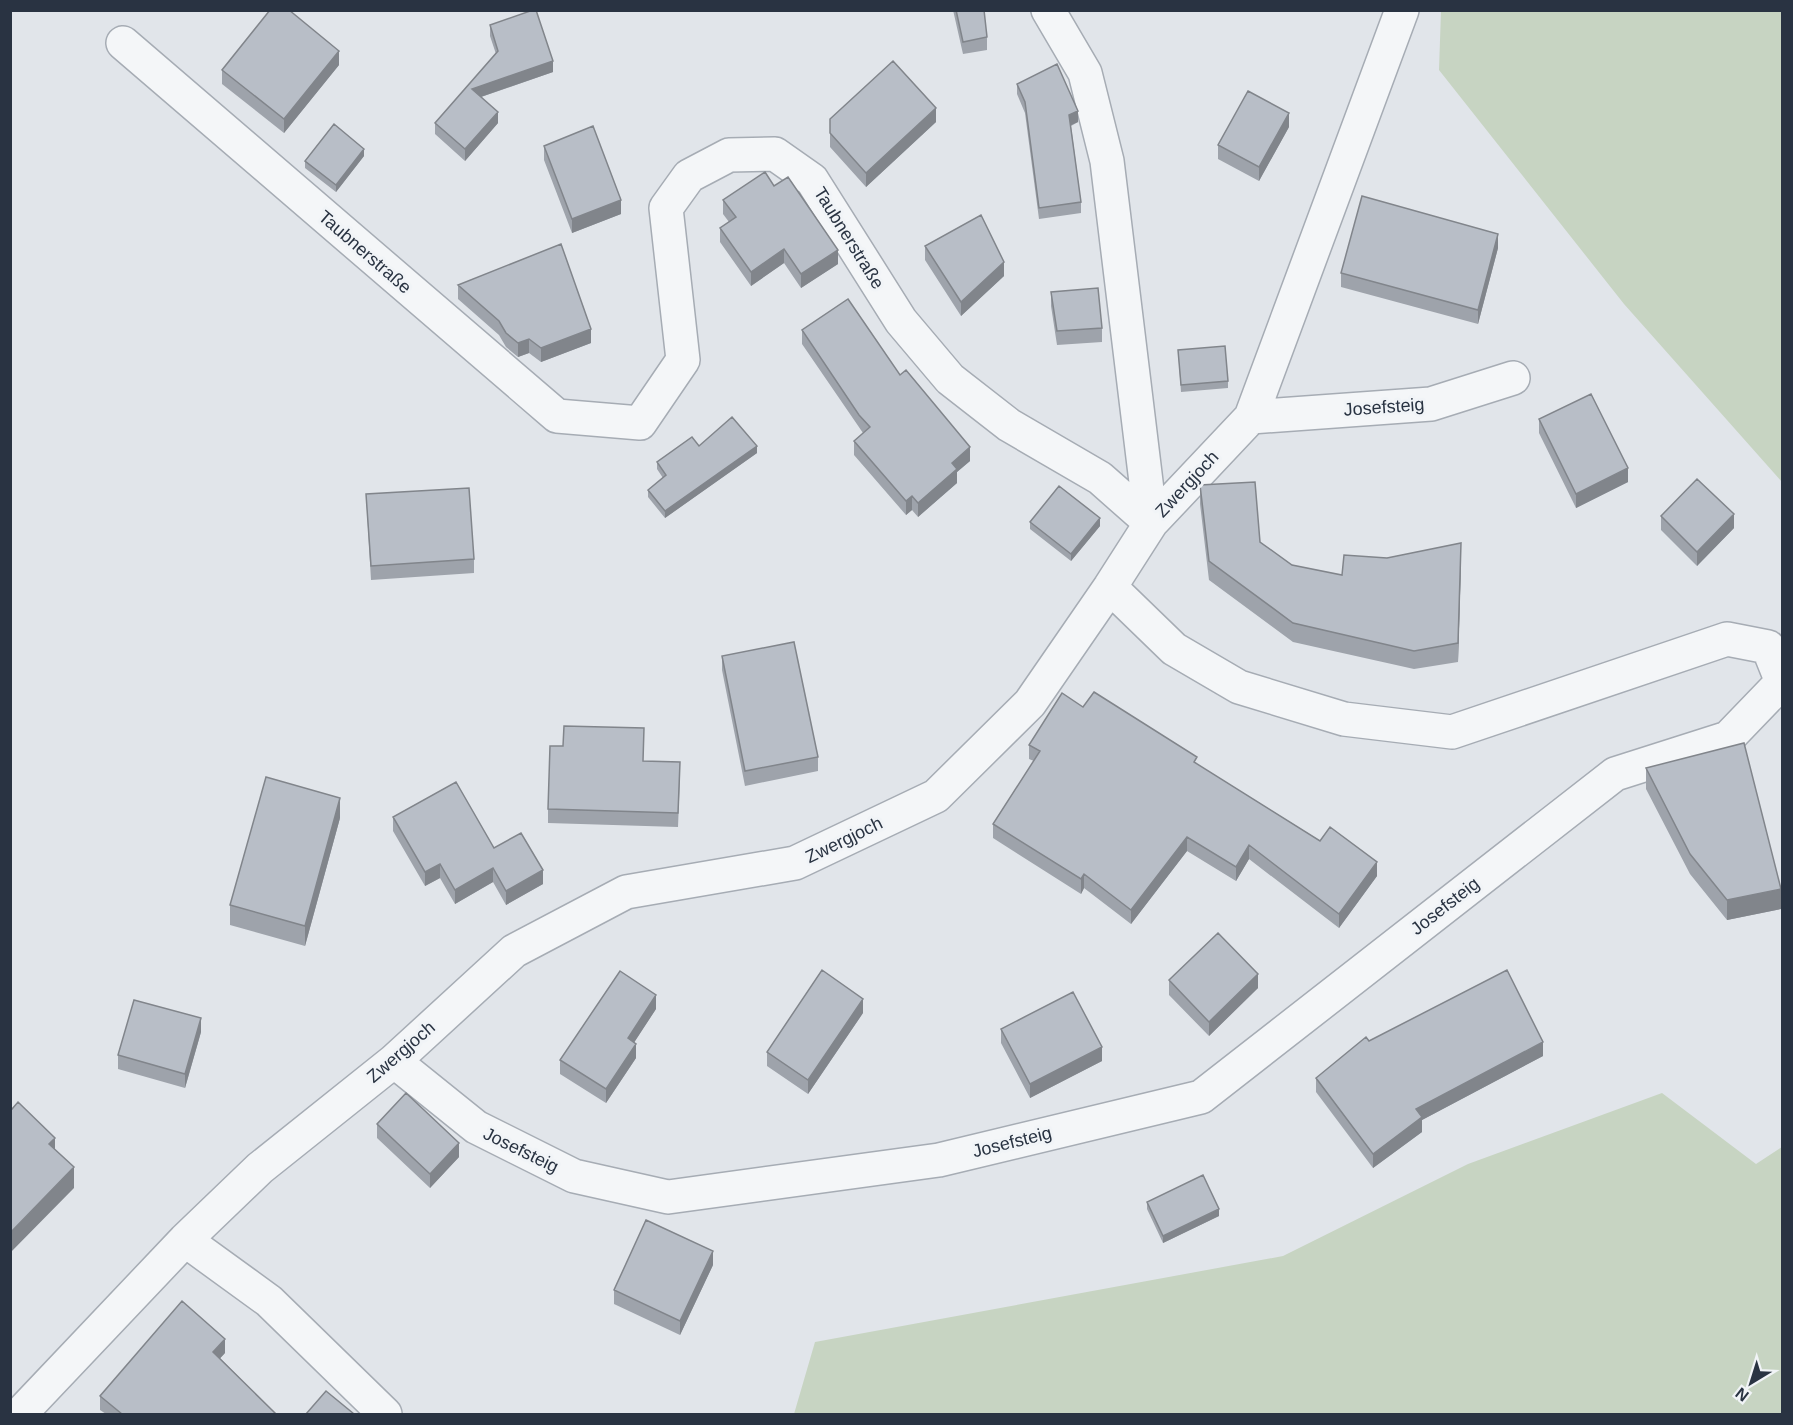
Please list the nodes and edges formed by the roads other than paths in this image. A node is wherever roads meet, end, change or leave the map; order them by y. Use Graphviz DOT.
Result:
graph roads {
  1 [pos="1047,10"];
  2 [pos="1402,10"];
  3 [pos="123,44"];
  4 [pos="1513,378"];
  5 [pos="1251,417"];
  6 [pos="1151,523"];
  7 [pos="1110,586"];
  8 [pos="394,1061"];
  9 [pos="185,1240"];
  10 [pos="20,1414"];
  11 [pos="385,1414"];
  1 -- 6 [label="street"];
  2 -- 5 [label="street, Zwergjoch"];
  3 -- 6 [label="street, Taubnerstraße"];
  4 -- 5 [label="street, Josefsteig"];
  5 -- 6 [label="street, Zwergjoch"];
  6 -- 7 [label="street, Zwergjoch"];
  7 -- 8 [label="street, Zwergjoch"];
  7 -- 8 [label="street, Josefsteig"];
  8 -- 9 [label="street, Zwergjoch"];
  9 -- 10 [label="street, Zwergjoch"];
  9 -- 11 [label="street"];
}
